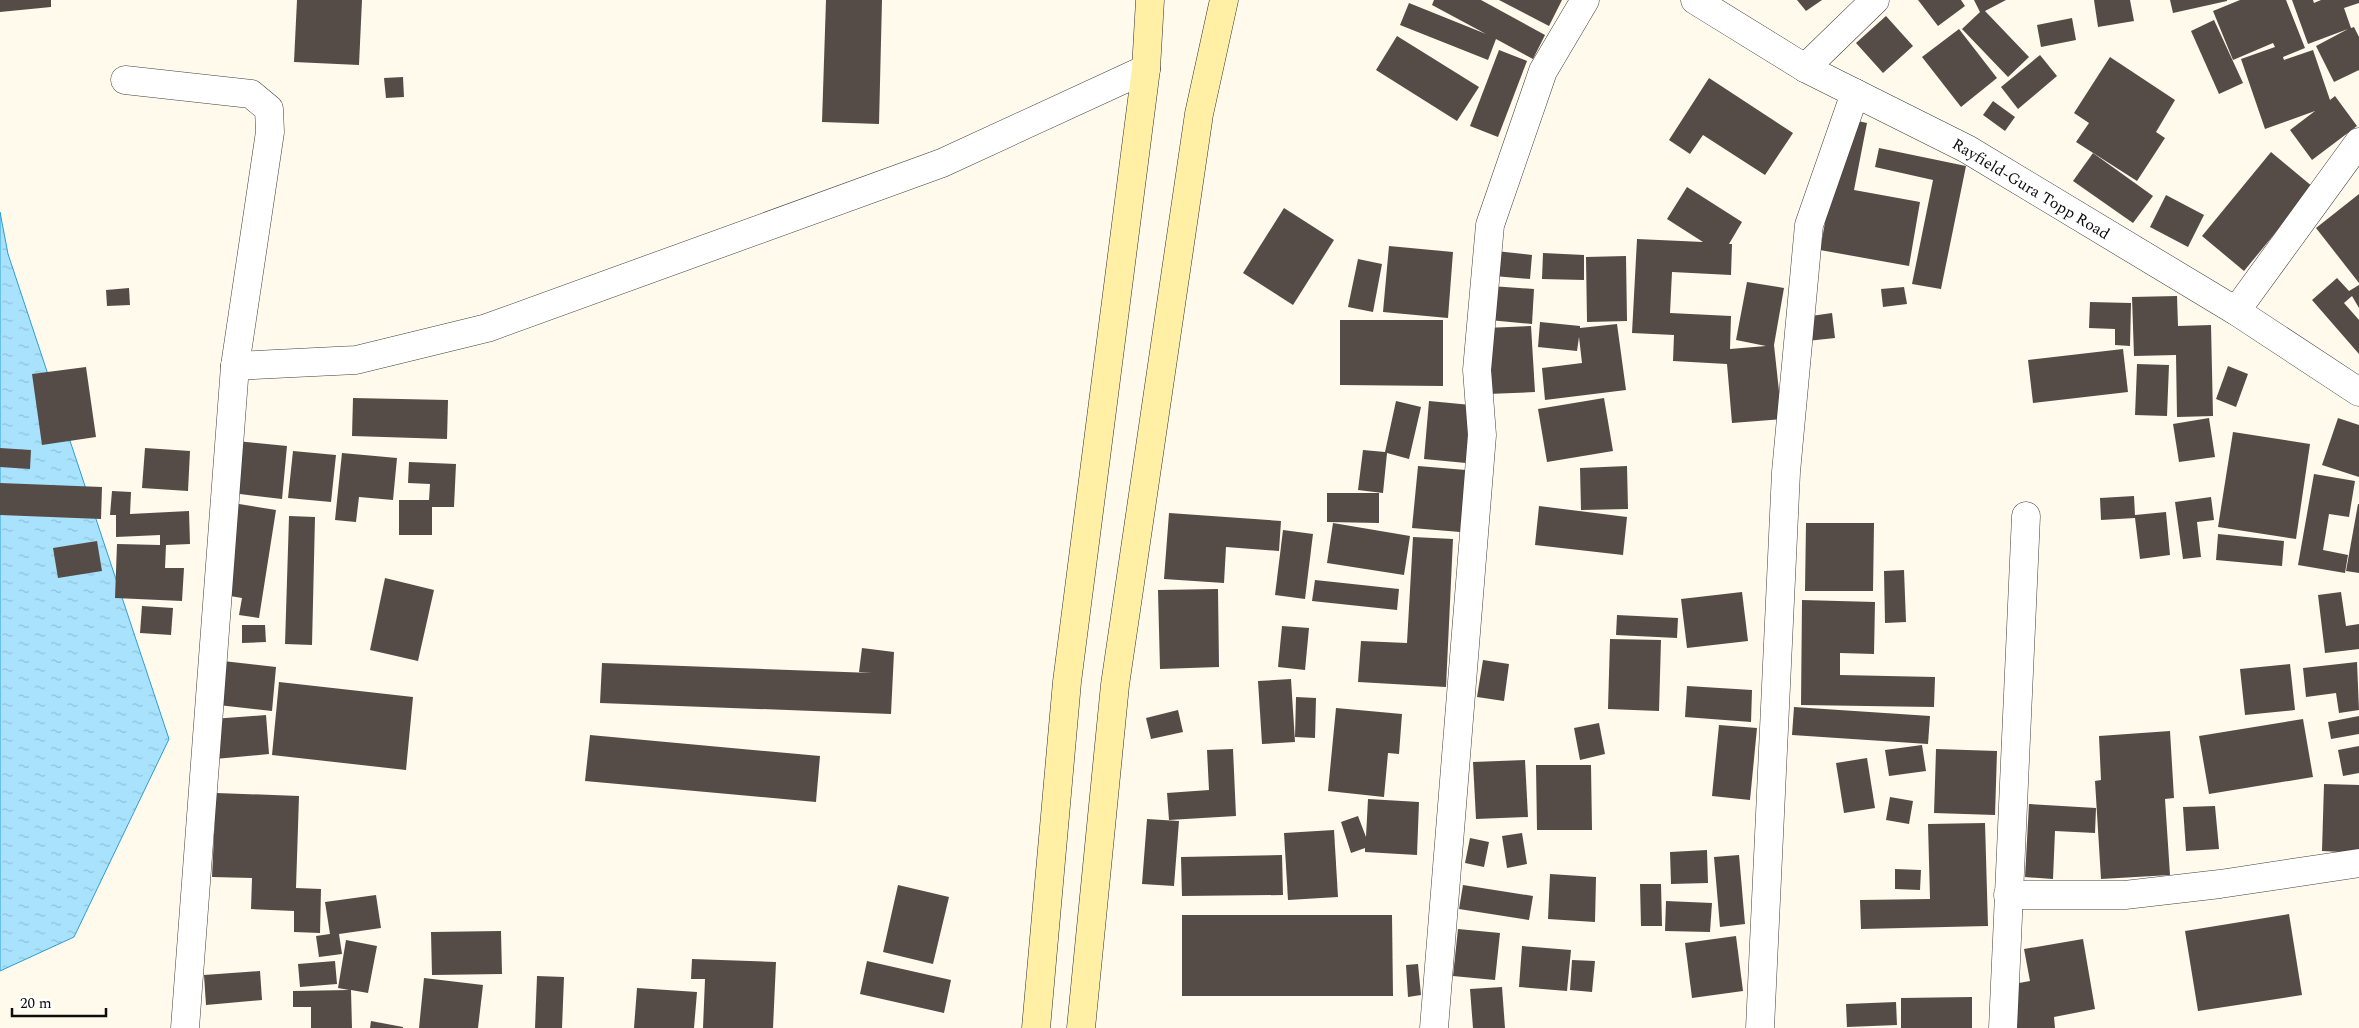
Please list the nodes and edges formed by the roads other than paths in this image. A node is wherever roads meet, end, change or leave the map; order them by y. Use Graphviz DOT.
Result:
graph roads {
  1 [pos="1150,0"];
  2 [pos="1224,0"];
  3 [pos="1585,0"];
  4 [pos="1695,0"];
  5 [pos="1875,0"];
  6 [pos="1805,68"];
  7 [pos="1146,69"];
  8 [pos="124,80"];
  9 [pos="1855,93"];
  10 [pos="2359,142"];
  11 [pos="2236,312"];
  12 [pos="235,366"];
  13 [pos="2359,392"];
  14 [pos="2026,516"];
  15 [pos="2359,863"];
  16 [pos="2008,895"];
  17 [pos="185,1028"];
  18 [pos="1036,1028"];
  19 [pos="1081,1028"];
  20 [pos="1434,1028"];
  21 [pos="1760,1028"];
  22 [pos="2003,1028"];
  1 -- 7 [label="main road"];
  2 -- 19 [label="main road"];
  3 -- 20 [label="street"];
  4 -- 6 [label="street, Rayfield-Gura Topp Road"];
  5 -- 6 [label="street"];
  6 -- 9 [label="street, Rayfield-Gura Topp Road"];
  7 -- 12 [label="street"];
  7 -- 18 [label="main road"];
  8 -- 12 [label="street"];
  9 -- 11 [label="street, Rayfield-Gura Topp Road"];
  9 -- 21 [label="street"];
  10 -- 11 [label="street"];
  11 -- 13 [label="street, Rayfield-Gura Topp Road"];
  12 -- 17 [label="street"];
  14 -- 16 [label="street"];
  15 -- 16 [label="street"];
  16 -- 22 [label="street"];
}
